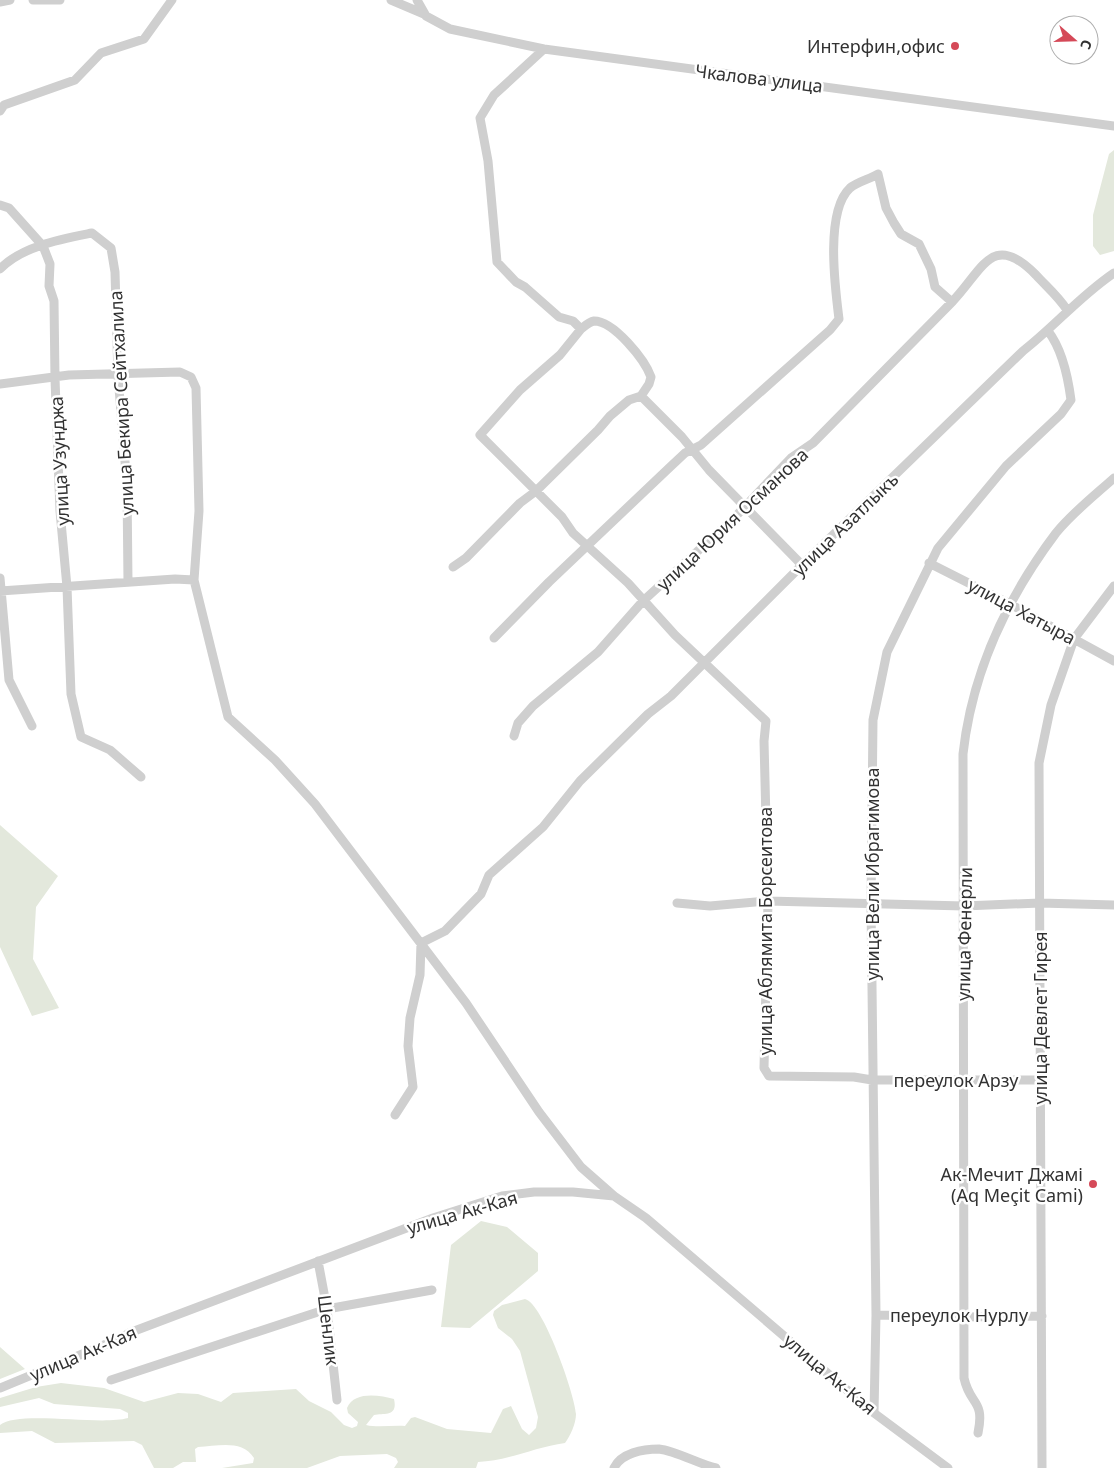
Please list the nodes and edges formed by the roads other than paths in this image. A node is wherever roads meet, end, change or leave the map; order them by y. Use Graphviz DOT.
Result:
graph roads {
  1 [pos="10,0"];
  2 [pos="33,0"];
  3 [pos="60,0"];
  4 [pos="172,0"];
  5 [pos="391,0"];
  6 [pos="417,0"];
  7 [pos="0,2"];
  8 [pos="426,16"];
  9 [pos="544,49"];
  10 [pos="0,111"];
  11 [pos="1114,126"];
  12 [pos="0,205"];
  13 [pos="43,246"];
  14 [pos="0,269"];
  15 [pos="1114,273"];
  16 [pos="952,302"];
  17 [pos="1067,310"];
  18 [pos="581,328"];
  19 [pos="1048,331"];
  20 [pos="118,376"];
  21 [pos="55,379"];
  22 [pos="0,384"];
  23 [pos="641,396"];
  24 [pos="692,450"];
  25 [pos="1114,478"];
  26 [pos="536,491"];
  27 [pos="744,506"];
  28 [pos="588,546"];
  29 [pos="929,563"];
  30 [pos="802,565"];
  31 [pos="453,567"];
  32 [pos="0,578"];
  33 [pos="194,580"];
  34 [pos="128,582"];
  35 [pos="1114,586"];
  36 [pos="67,587"];
  37 [pos="1,591"];
  38 [pos="642,602"];
  39 [pos="1010,604"];
  40 [pos="494,638"];
  41 [pos="1074,639"];
  42 [pos="1114,661"];
  43 [pos="704,662"];
  44 [pos="32,726"];
  45 [pos="514,736"];
  46 [pos="141,777"];
  47 [pos="768,902"];
  48 [pos="677,903"];
  49 [pos="1040,903"];
  50 [pos="871,904"];
  51 [pos="1114,905"];
  52 [pos="964,906"];
  53 [pos="421,942"];
  54 [pos="962,1079"];
  55 [pos="872,1080"];
  56 [pos="1040,1080"];
  57 [pos="395,1115"];
  58 [pos="614,1196"];
  59 [pos="318,1261"];
  60 [pos="432,1290"];
  61 [pos="327,1309"];
  62 [pos="876,1315"];
  63 [pos="1042,1316"];
  64 [pos="966,1317"];
  65 [pos="111,1380"];
  66 [pos="0,1388"];
  67 [pos="337,1400"];
  68 [pos="874,1413"];
  69 [pos="978,1433"];
  70 [pos="614,1468"];
  71 [pos="716,1468"];
  72 [pos="948,1468"];
  73 [pos="1042,1468"];
  1 -- 7 [label="street"];
  2 -- 3 [label="street"];
  4 -- 10 [label="street"];
  5 -- 8 [label="street, Чкалова улица"];
  6 -- 8 [label="street"];
  8 -- 9 [label="street, Чкалова улица"];
  9 -- 11 [label="street, Чкалова улица"];
  9 -- 18 [label="street"];
  12 -- 13 [label="street, улица Узунджа"];
  13 -- 14 [label="street"];
  13 -- 20 [label="street, улица Бекира Сейтхалила"];
  13 -- 21 [label="street, улица Узунджа"];
  15 -- 17 [label="street, улица Азатлыкъ"];
  16 -- 17 [label="street, улица Юрия Османова"];
  16 -- 24 [label="street"];
  16 -- 27 [label="street, улица Юрия Османова"];
  17 -- 19 [label="street, улица Азатлыкъ"];
  18 -- 23 [label="street"];
  18 -- 26 [label="street"];
  19 -- 29 [label="street, улица Вели Ибрагимова"];
  19 -- 30 [label="street, улица Азатлыкъ"];
  20 -- 21 [label="street"];
  20 -- 33 [label="street"];
  20 -- 34 [label="street, улица Бекира Сейтхалила"];
  21 -- 22 [label="street"];
  21 -- 36 [label="street, улица Узунджа"];
  23 -- 24 [label="street"];
  23 -- 26 [label="street"];
  24 -- 27 [label="street"];
  24 -- 28 [label="street"];
  25 -- 39 [label="street, улица Фенерли"];
  26 -- 28 [label="street"];
  26 -- 31 [label="street"];
  27 -- 30 [label="street"];
  27 -- 38 [label="street, улица Юрия Османова"];
  28 -- 38 [label="street"];
  28 -- 40 [label="street"];
  29 -- 39 [label="street, улица Хатыра"];
  29 -- 50 [label="street, улица Вели Ибрагимова"];
  30 -- 43 [label="street, улица Азатлыкъ"];
  32 -- 37 [label="street"];
  33 -- 34 [label="street"];
  33 -- 53 [label="street"];
  34 -- 36 [label="street"];
  35 -- 41 [label="street, улица Девлет Гирея"];
  36 -- 37 [label="street"];
  36 -- 46 [label="street, улица Узунджа"];
  37 -- 44 [label="street"];
  38 -- 43 [label="street"];
  38 -- 45 [label="street, улица Юрия Османова"];
  39 -- 41 [label="street, улица Хатыра"];
  39 -- 52 [label="street, улица Фенерли"];
  41 -- 42 [label="street, улица Хатыра"];
  41 -- 49 [label="street, улица Девлет Гирея"];
  43 -- 47 [label="street, улица Аблямита Борсеитова"];
  43 -- 53 [label="street, улица Азатлыкъ"];
  47 -- 48 [label="street"];
  47 -- 50 [label="street"];
  47 -- 55 [label="street, улица Аблямита Борсеитова"];
  49 -- 51 [label="street"];
  49 -- 52 [label="street"];
  49 -- 56 [label="street, улица Девлет Гирея"];
  50 -- 52 [label="street"];
  50 -- 55 [label="street, улица Вели Ибрагимова"];
  52 -- 54 [label="street, улица Фенерли"];
  53 -- 57 [label="street"];
  53 -- 58 [label="street"];
  54 -- 55 [label="street, переулок Арзу"];
  54 -- 56 [label="street, переулок Арзу"];
  54 -- 64 [label="street, улица Фенерли"];
  55 -- 62 [label="street, улица Вели Ибрагимова"];
  56 -- 63 [label="street, улица Девлет Гирея"];
  58 -- 59 [label="street, улица Ак-Кая"];
  58 -- 68 [label="street, улица Ак-Кая"];
  59 -- 61 [label="street, Шенлик"];
  59 -- 66 [label="street, улица Ак-Кая"];
  60 -- 61 [label="street"];
  61 -- 65 [label="street"];
  61 -- 67 [label="street, Шенлик"];
  62 -- 64 [label="street, переулок Нурлу"];
  62 -- 68 [label="street, улица Вели Ибрагимова"];
  63 -- 64 [label="street, переулок Нурлу"];
  63 -- 73 [label="street, улица Девлет Гирея"];
  64 -- 69 [label="street, улица Фенерли"];
  68 -- 72 [label="street, улица Ак-Кая"];
  70 -- 71 [label="street"];
}
